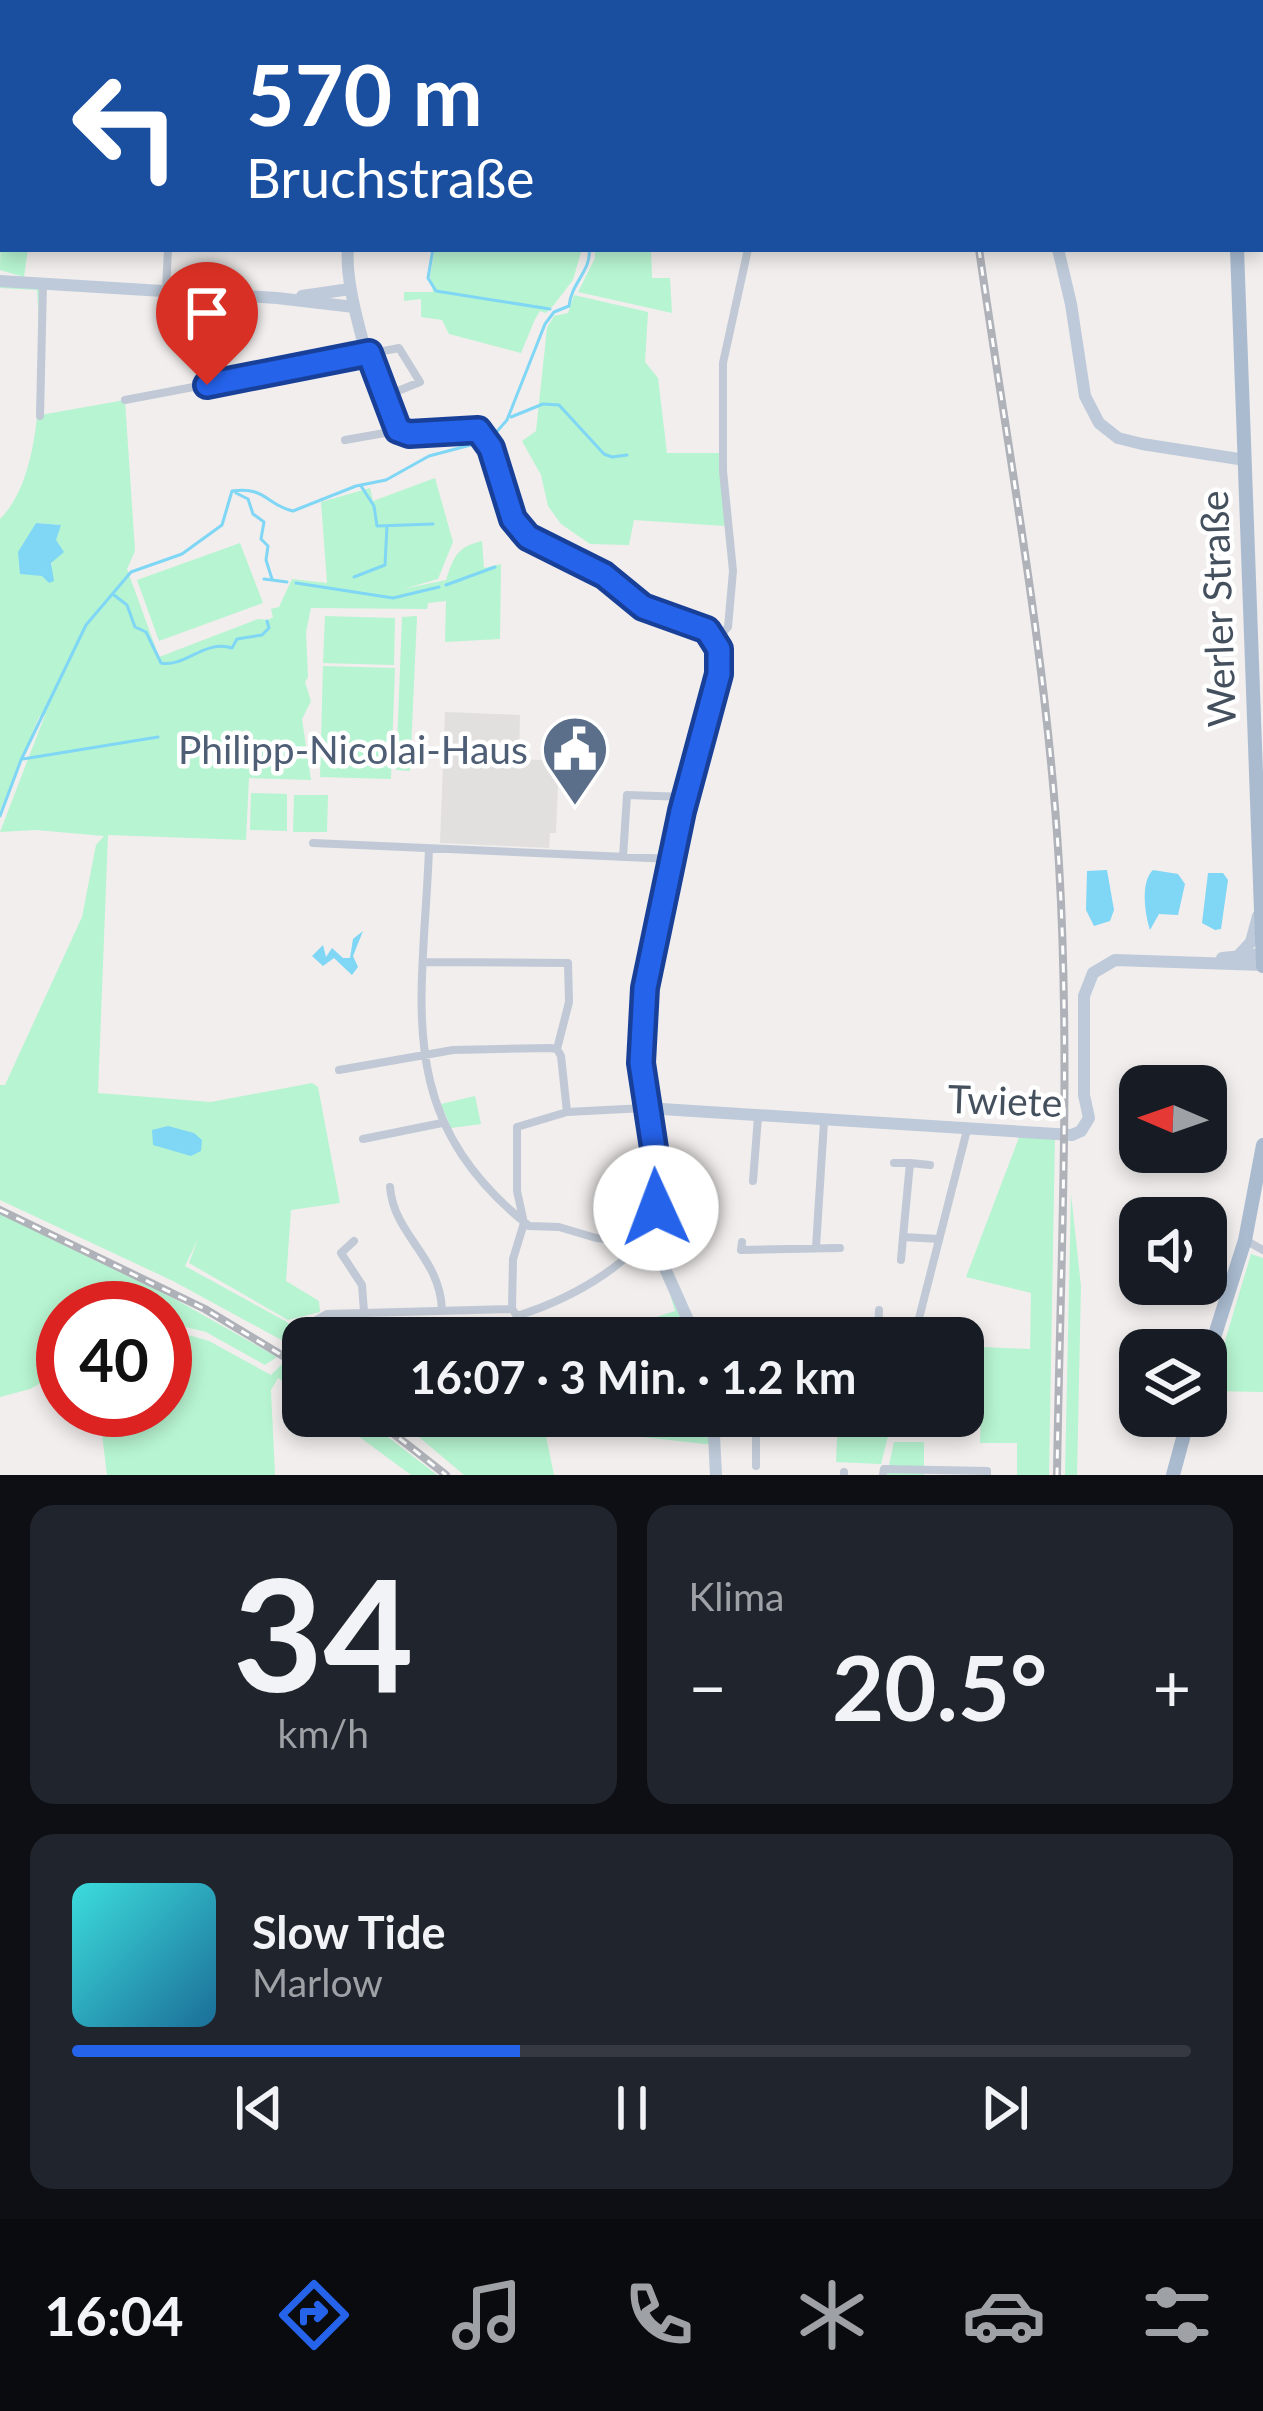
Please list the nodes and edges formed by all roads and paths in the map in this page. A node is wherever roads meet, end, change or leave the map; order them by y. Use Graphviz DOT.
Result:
graph roads {
  1 [pos="168,252"];
  2 [pos="348,252"];
  3 [pos="747,252"];
  4 [pos="1059,252"];
  5 [pos="1237,252"];
  6 [pos="0,281"];
  7 [pos="43,284"];
  8 [pos="166,290"];
  9 [pos="350,290"];
  10 [pos="277,298"];
  11 [pos="355,307"];
  12 [pos="369,353"];
  13 [pos="383,397"];
  14 [pos="125,400"];
  15 [pos="40,416"];
  16 [pos="398,430"];
  17 [pos="345,440"];
  18 [pos="1245,460"];
  19 [pos="716,640"];
  20 [pos="686,797"];
  21 [pos="313,843"];
  22 [pos="430,849"];
  23 [pos="623,857"];
  24 [pos="671,859"];
  25 [pos="1260,909"];
  26 [pos="1263,954"];
  27 [pos="1239,955"];
  28 [pos="1207,961"];
  29 [pos="424,962"];
  30 [pos="1263,966"];
  31 [pos="557,1049"];
  32 [pos="422,1054"];
  33 [pos="339,1070"];
  34 [pos="646,1108"];
  35 [pos="567,1112"];
  36 [pos="758,1117"];
  37 [pos="824,1122"];
  38 [pos="442,1123"];
  39 [pos="967,1130"];
  40 [pos="362,1139"];
  41 [pos="1263,1145"];
  42 [pos="893,1162"];
  43 [pos="910,1163"];
  44 [pos="930,1165"];
  45 [pos="754,1181"];
  46 [pos="391,1187"];
  47 [pos="524,1223"];
  48 [pos="903,1237"];
  49 [pos="939,1239"];
  50 [pos="1245,1240"];
  51 [pos="354,1241"];
  52 [pos="648,1243"];
  53 [pos="816,1247"];
  54 [pos="840,1248"];
  55 [pos="741,1249"];
  56 [pos="1263,1250"];
  57 [pos="902,1260"];
  58 [pos="512,1309"];
  59 [pos="442,1310"];
  60 [pos="879,1310"];
  61 [pos="364,1312"];
  62 [pos="322,1317"];
  63 [pos="685,1317"];
  64 [pos="879,1317"];
  65 [pos="919,1317"];
  66 [pos="1217,1329"];
  67 [pos="714,1437"];
  68 [pos="756,1437"];
  69 [pos="1183,1437"];
  70 [pos="755,1466"];
  71 [pos="884,1472"];
  72 [pos="952,1473"];
  73 [pos="716,1475"];
  74 [pos="987,1475"];
  75 [pos="1173,1475"];
  1 -- 8 [label="street"];
  2 -- 9 [label="street"];
  3 -- 19 [label="street"];
  4 -- 18 [label="street"];
  5 -- 18 [label="main road, Werler Straße"];
  6 -- 7 [label="street"];
  7 -- 8 [label="street"];
  7 -- 15 [label="street"];
  8 -- 10 [label="street"];
  9 -- 10 [label="street"];
  9 -- 11 [label="street"];
  10 -- 11 [label="street"];
  11 -- 12 [label="street"];
  12 -- 13 [label="street"];
  12 -- 13 [label="street"];
  12 -- 14 [label="street"];
  13 -- 16 [label="street"];
  16 -- 17 [label="street"];
  16 -- 19 [label="street"];
  18 -- 25 [label="main road, Werler Straße"];
  19 -- 20 [label="street"];
  20 -- 23 [label="street"];
  20 -- 24 [label="street"];
  21 -- 22 [label="street"];
  22 -- 23 [label="street"];
  22 -- 29 [label="street"];
  23 -- 24 [label="street"];
  24 -- 34 [label="street"];
  25 -- 26 [label="main road, Werler Straße"];
  25 -- 27 [label="street"];
  26 -- 27 [label="street, Twiete"];
  26 -- 30 [label="main road, Werler Straße"];
  27 -- 28 [label="street, Twiete"];
  28 -- 30 [label="street, Twiete"];
  28 -- 39 [label="street, Twiete"];
  29 -- 31 [label="street"];
  29 -- 32 [label="street"];
  31 -- 32 [label="street"];
  31 -- 35 [label="street"];
  32 -- 33 [label="street"];
  32 -- 38 [label="street"];
  34 -- 35 [label="street"];
  34 -- 36 [label="street, Twiete"];
  34 -- 52 [label="street"];
  35 -- 47 [label="street"];
  36 -- 37 [label="street, Twiete"];
  36 -- 45 [label="street"];
  37 -- 39 [label="street, Twiete"];
  37 -- 53 [label="street"];
  38 -- 40 [label="street"];
  38 -- 47 [label="street"];
  39 -- 49 [label="street"];
  41 -- 50 [label="main road"];
  42 -- 43 [label="street"];
  43 -- 44 [label="street"];
  43 -- 48 [label="street"];
  46 -- 59 [label="street"];
  47 -- 52 [label="street"];
  47 -- 58 [label="street"];
  48 -- 49 [label="street"];
  48 -- 57 [label="street"];
  49 -- 65 [label="street"];
  50 -- 56 [label="street"];
  50 -- 66 [label="main road"];
  51 -- 61 [label="street"];
  52 -- 58 [label="street"];
  52 -- 63 [label="street"];
  53 -- 54 [label="street"];
  53 -- 55 [label="street"];
  58 -- 59 [label="street"];
  59 -- 61 [label="street"];
  60 -- 64 [label="street"];
  61 -- 62 [label="street"];
  67 -- 73 [label="street"];
  68 -- 70 [label="street"];
  69 -- 75 [label="main road"];
  71 -- 72 [label="street"];
  72 -- 74 [label="street"];
}
